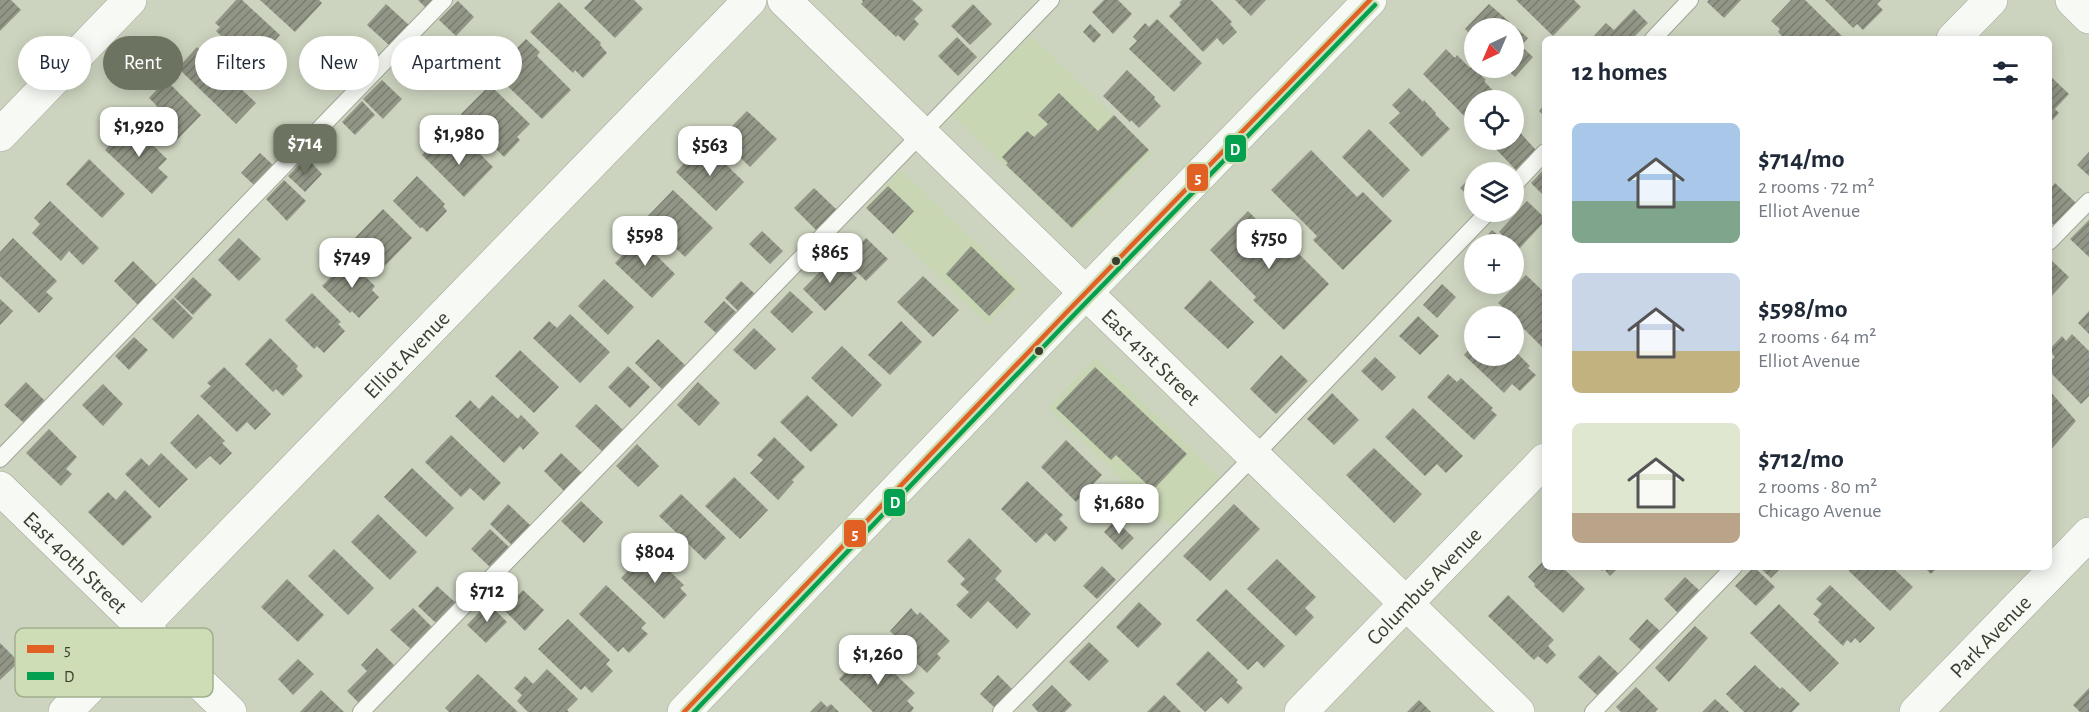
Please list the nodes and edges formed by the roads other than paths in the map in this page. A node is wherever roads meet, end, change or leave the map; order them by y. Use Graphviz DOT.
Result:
graph roads {
  1 [pos="130,0"];
  2 [pos="444,0"];
  3 [pos="750,0"];
  4 [pos="784,0"];
  5 [pos="1052,0"];
  6 [pos="1370,0"];
  7 [pos="1690,0"];
  8 [pos="1991,0"];
  9 [pos="2072,0"];
  10 [pos="2089,17"];
  11 [pos="1656,36"];
  12 [pos="1956,36"];
  13 [pos="922,134"];
  14 [pos="0,135"];
  15 [pos="1542,155"];
  16 [pos="1524,174"];
  17 [pos="2089,201"];
  18 [pos="1478,222"];
  19 [pos="2052,239"];
  20 [pos="1086,292"];
  21 [pos="1254,456"];
  22 [pos="0,459"];
  23 [pos="1542,463"];
  24 [pos="0,488"];
  25 [pos="2089,534"];
  26 [pos="1731,570"];
  27 [pos="1407,603"];
  28 [pos="141,627"];
  29 [pos="213,696"];
  30 [pos="80,697"];
  31 [pos="65,712"];
  32 [pos="230,712"];
  33 [pos="361,712"];
  34 [pos="684,712"];
  35 [pos="1001,712"];
  36 [pos="1301,712"];
  37 [pos="1518,712"];
  38 [pos="1593,712"];
  39 [pos="1916,712"];
  1 -- 14 [label="street"];
  2 -- 22 [label="lane"];
  3 -- 28 [label="street, Elliot Avenue"];
  4 -- 13 [label="street, East 41st Street"];
  5 -- 13 [label="lane"];
  6 -- 20 [label="street"];
  7 -- 11 [label="lane"];
  8 -- 12 [label="street"];
  9 -- 10 [label="street"];
  13 -- 20 [label="street, East 41st Street"];
  13 -- 33 [label="lane"];
  15 -- 16 [label="lane"];
  17 -- 19 [label="lane"];
  18 -- 21 [label="lane"];
  20 -- 21 [label="street, East 41st Street"];
  20 -- 34 [label="street"];
  21 -- 27 [label="street, East 41st Street"];
  21 -- 35 [label="lane"];
  23 -- 27 [label="street, Columbus Avenue"];
  24 -- 28 [label="street, East 40th Street"];
  25 -- 39 [label="street, Park Avenue"];
  26 -- 38 [label="lane"];
  27 -- 36 [label="street, Columbus Avenue"];
  27 -- 37 [label="street, East 41st Street"];
  29 -- 32 [label="street, East 40th Street"];
  30 -- 31 [label="street, Elliot Avenue"];
}
